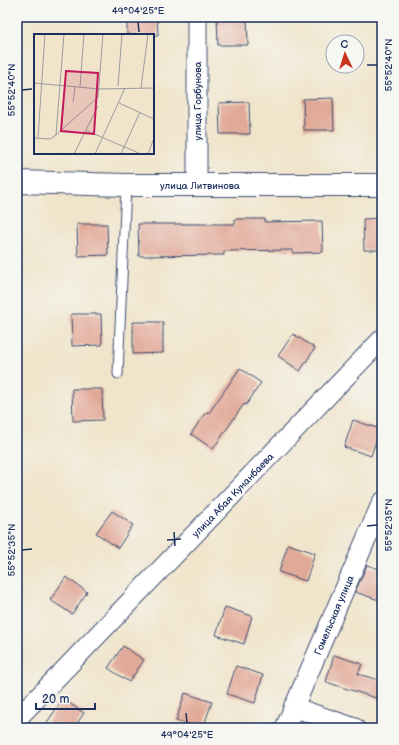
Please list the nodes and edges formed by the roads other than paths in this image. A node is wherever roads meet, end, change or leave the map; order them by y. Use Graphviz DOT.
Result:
graph roads {
  1 [pos="197,17"];
  2 [pos="17,182"];
  3 [pos="126,185"];
  4 [pos="197,185"];
  5 [pos="382,185"];
  6 [pos="382,339"];
  7 [pos="118,374"];
  8 [pos="382,502"];
  9 [pos="293,707"];
  10 [pos="17,719"];
  11 [pos="285,728"];
  12 [pos="355,728"];
  1 -- 4 [label="street, улица Горбунова"];
  2 -- 3 [label="street, улица Литвинова"];
  3 -- 4 [label="street, улица Литвинова"];
  3 -- 7 [label="lane"];
  4 -- 5 [label="street, улица Литвинова"];
  6 -- 10 [label="street, улица Абая Кунанбаева"];
  8 -- 9 [label="street, Гомельская улица"];
  9 -- 11 [label="street, Гомельская улица"];
  9 -- 12 [label="street"];
}
